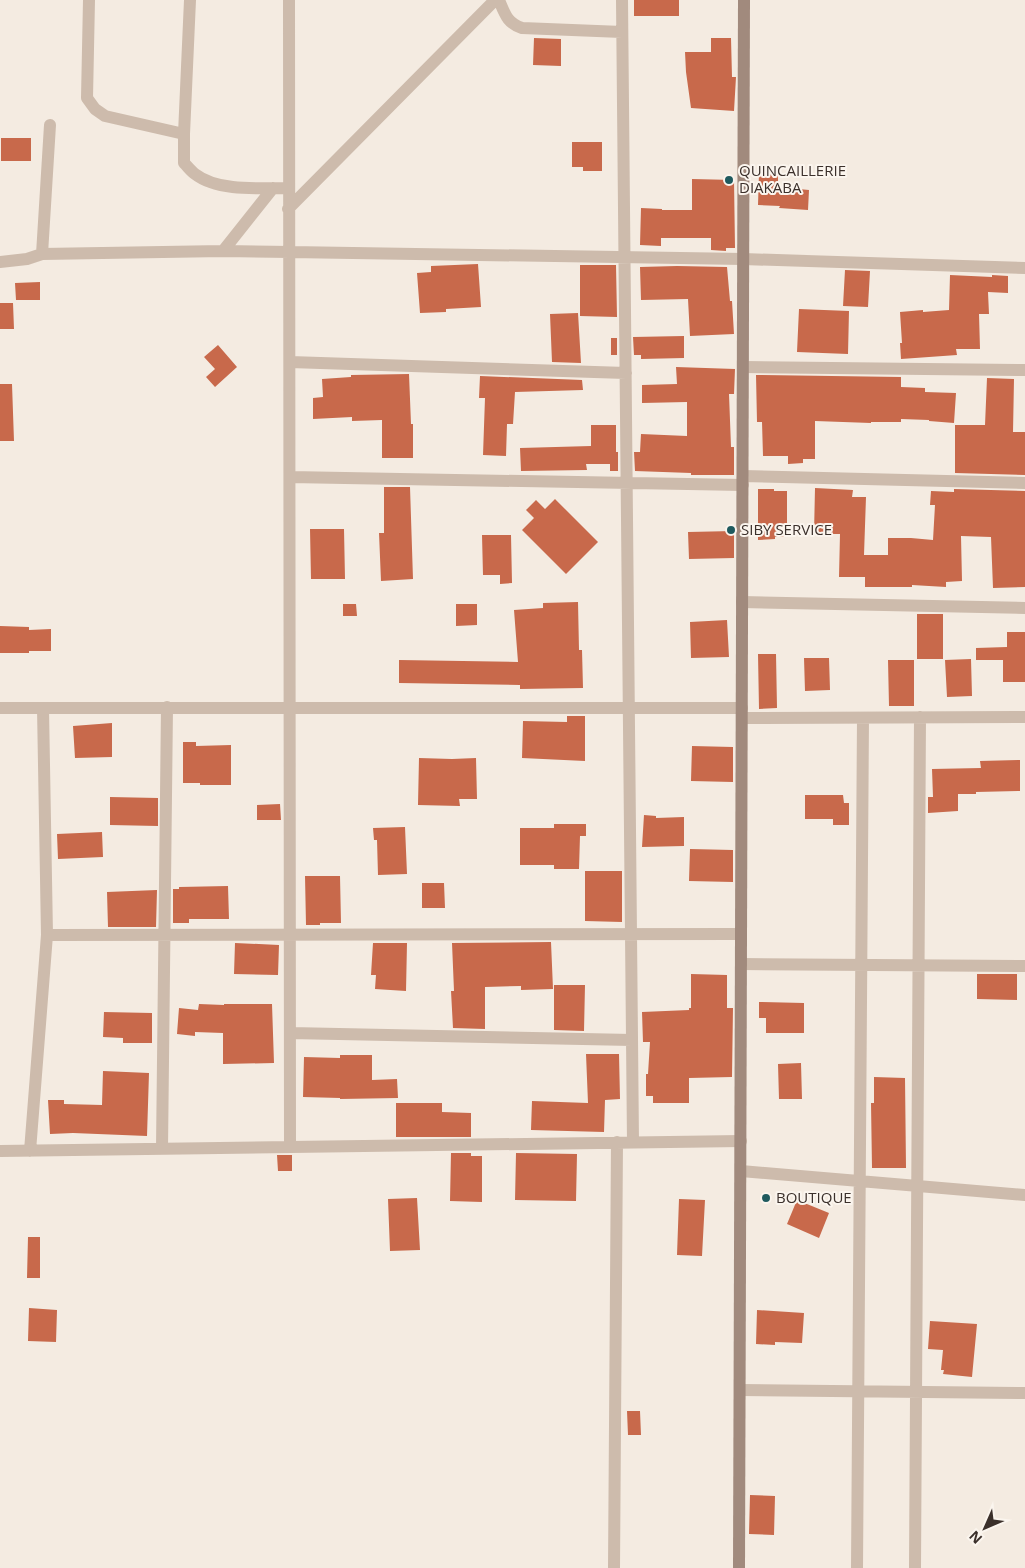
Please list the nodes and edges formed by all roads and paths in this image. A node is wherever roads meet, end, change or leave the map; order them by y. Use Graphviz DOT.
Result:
graph roads {
  1 [pos="89,0"];
  2 [pos="190,0"];
  3 [pos="289,0"];
  4 [pos="494,0"];
  5 [pos="498,0"];
  6 [pos="622,0"];
  7 [pos="744,0"];
  8 [pos="622,32"];
  9 [pos="50,125"];
  10 [pos="184,134"];
  11 [pos="273,188"];
  12 [pos="288,188"];
  13 [pos="288,209"];
  14 [pos="223,250"];
  15 [pos="290,252"];
  16 [pos="42,254"];
  17 [pos="625,257"];
  18 [pos="743,259"];
  19 [pos="0,262"];
  20 [pos="1025,268"];
  21 [pos="290,362"];
  22 [pos="743,367"];
  23 [pos="1025,370"];
  24 [pos="626,373"];
  25 [pos="290,477"];
  26 [pos="743,480"];
  27 [pos="627,482"];
  28 [pos="1025,484"];
  29 [pos="742,602"];
  30 [pos="1025,608"];
  31 [pos="167,707"];
  32 [pos="629,707"];
  33 [pos="0,708"];
  34 [pos="43,708"];
  35 [pos="290,708"];
  36 [pos="742,713"];
  37 [pos="863,718"];
  38 [pos="920,718"];
  39 [pos="1025,718"];
  40 [pos="48,934"];
  41 [pos="165,934"];
  42 [pos="290,934"];
  43 [pos="631,934"];
  44 [pos="741,934"];
  45 [pos="741,964"];
  46 [pos="861,965"];
  47 [pos="919,966"];
  48 [pos="1025,966"];
  49 [pos="290,1033"];
  50 [pos="632,1040"];
  51 [pos="741,1141"];
  52 [pos="617,1142"];
  53 [pos="633,1142"];
  54 [pos="290,1147"];
  55 [pos="162,1149"];
  56 [pos="30,1151"];
  57 [pos="0,1152"];
  58 [pos="741,1171"];
  59 [pos="860,1181"];
  60 [pos="917,1186"];
  61 [pos="1025,1195"];
  62 [pos="740,1390"];
  63 [pos="858,1391"];
  64 [pos="916,1392"];
  65 [pos="1025,1393"];
  66 [pos="614,1568"];
  67 [pos="739,1568"];
  68 [pos="857,1568"];
  69 [pos="915,1568"];
  1 -- 10 [label="street"];
  2 -- 10 [label="street"];
  3 -- 12 [label="street"];
  4 -- 13 [label="street"];
  5 -- 8 [label="street"];
  6 -- 8 [label="street"];
  7 -- 18 [label="street"];
  8 -- 17 [label="street"];
  9 -- 16 [label="street"];
  10 -- 11 [label="street"];
  11 -- 12 [label="street"];
  11 -- 14 [label="street"];
  12 -- 13 [label="street"];
  13 -- 15 [label="street"];
  14 -- 15 [label="street"];
  14 -- 16 [label="street"];
  15 -- 17 [label="street"];
  15 -- 21 [label="street"];
  16 -- 19 [label="street"];
  17 -- 18 [label="street"];
  17 -- 24 [label="street"];
  18 -- 20 [label="street"];
  18 -- 22 [label="street"];
  21 -- 24 [label="street"];
  21 -- 25 [label="street"];
  22 -- 23 [label="street"];
  22 -- 26 [label="street"];
  24 -- 27 [label="street"];
  25 -- 27 [label="street"];
  25 -- 35 [label="street"];
  26 -- 27 [label="street"];
  26 -- 28 [label="street"];
  26 -- 29 [label="street"];
  27 -- 32 [label="street"];
  29 -- 30 [label="street"];
  29 -- 36 [label="street"];
  31 -- 34 [label="street"];
  31 -- 35 [label="street"];
  31 -- 41 [label="street"];
  32 -- 35 [label="street"];
  32 -- 36 [label="street"];
  32 -- 43 [label="street"];
  33 -- 34 [label="street"];
  34 -- 40 [label="street"];
  35 -- 42 [label="street"];
  36 -- 37 [label="street"];
  36 -- 44 [label="street"];
  37 -- 38 [label="street"];
  37 -- 46 [label="street"];
  38 -- 39 [label="street"];
  38 -- 47 [label="street"];
  40 -- 41 [label="street"];
  40 -- 56 [label="street"];
  41 -- 42 [label="street"];
  41 -- 55 [label="street"];
  42 -- 43 [label="street"];
  42 -- 49 [label="street"];
  43 -- 44 [label="street"];
  43 -- 50 [label="street"];
  44 -- 45 [label="street"];
  45 -- 46 [label="street"];
  45 -- 51 [label="street"];
  46 -- 47 [label="street"];
  46 -- 59 [label="street"];
  47 -- 48 [label="street"];
  47 -- 60 [label="street"];
  49 -- 50 [label="street"];
  49 -- 54 [label="street"];
  50 -- 53 [label="street"];
  51 -- 53 [label="street"];
  51 -- 58 [label="street"];
  52 -- 53 [label="street"];
  52 -- 54 [label="street"];
  52 -- 66 [label="street"];
  54 -- 55 [label="street"];
  55 -- 56 [label="street"];
  56 -- 57 [label="street"];
  58 -- 59 [label="street"];
  58 -- 62 [label="street"];
  59 -- 60 [label="street"];
  59 -- 63 [label="street"];
  60 -- 61 [label="street"];
  60 -- 64 [label="street"];
  62 -- 63 [label="street"];
  62 -- 67 [label="street"];
  63 -- 64 [label="street"];
  63 -- 68 [label="street"];
  64 -- 65 [label="street"];
  64 -- 69 [label="street"];
}
